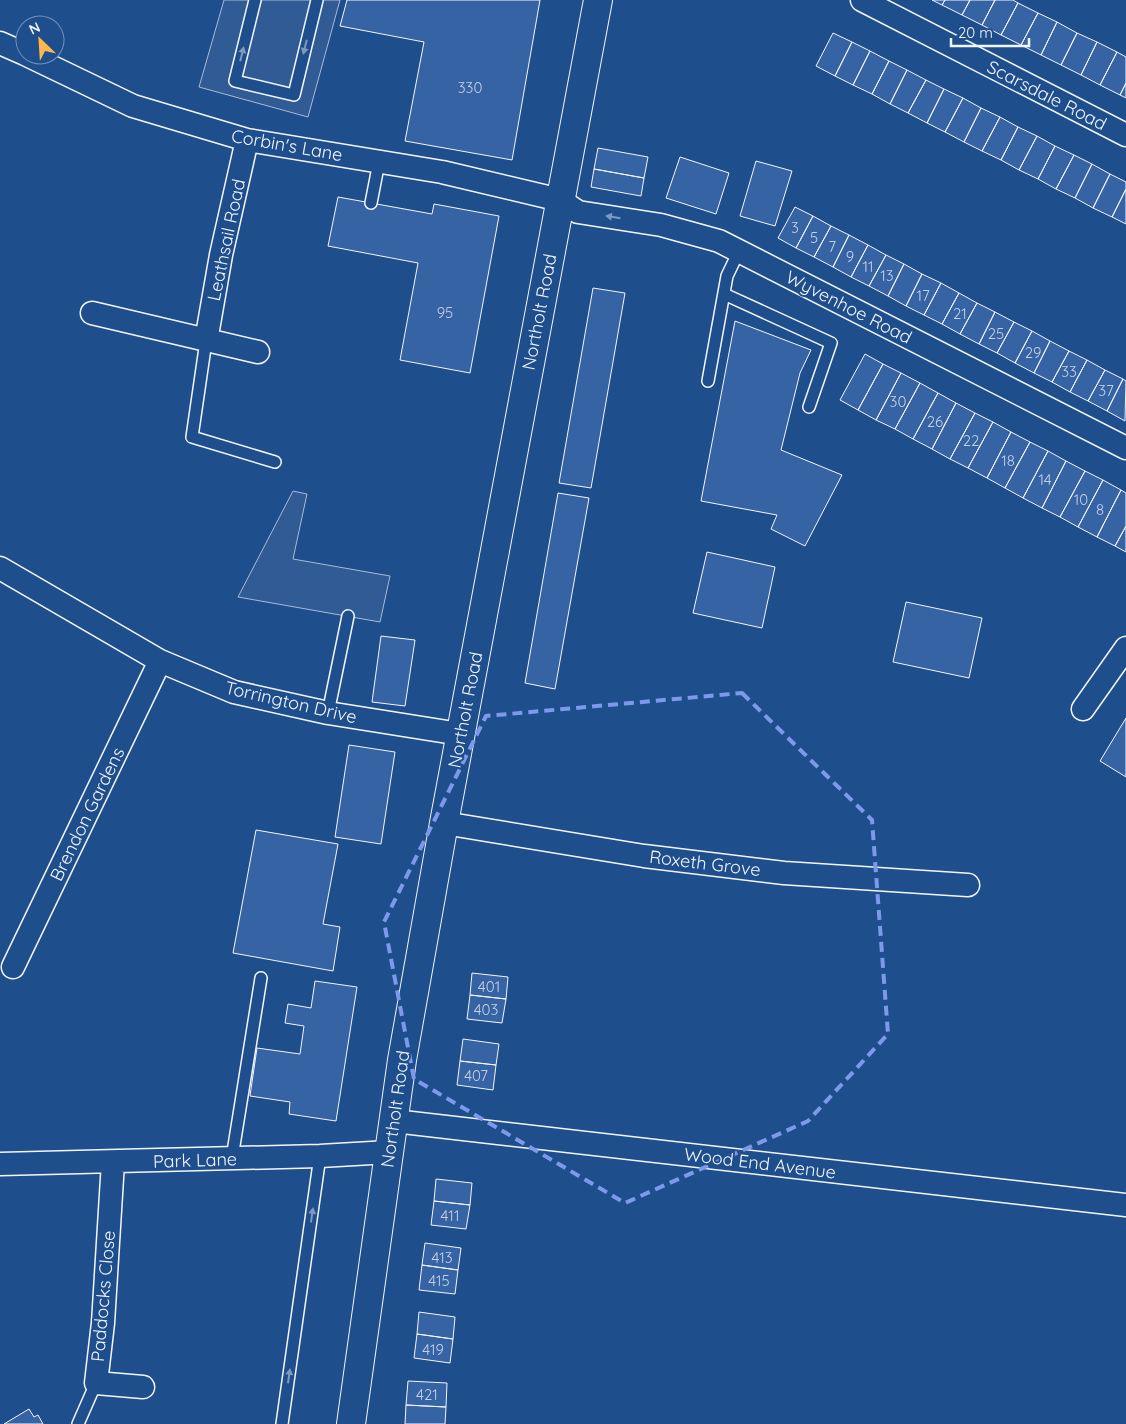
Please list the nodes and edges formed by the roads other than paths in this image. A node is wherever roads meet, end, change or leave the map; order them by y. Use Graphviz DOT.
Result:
graph roads {
  1 [pos="255,0"];
  2 [pos="317,0"];
  3 [pos="598,0"];
  4 [pos="862,0"];
  5 [pos="1,45"];
  6 [pos="15,51"];
  7 [pos="47,65"];
  8 [pos="1126,134"];
  9 [pos="247,140"];
  10 [pos="380,162"];
  11 [pos="560,200"];
  12 [pos="372,203"];
  13 [pos="739,251"];
  14 [pos="724,294"];
  15 [pos="92,313"];
  16 [pos="206,341"];
  17 [pos="258,352"];
  18 [pos="708,380"];
  19 [pos="809,407"];
  20 [pos="1126,448"];
  21 [pos="275,462"];
  22 [pos="0,568"];
  23 [pos="348,616"];
  24 [pos="1123,659"];
  25 [pos="160,661"];
  26 [pos="1083,709"];
  27 [pos="328,713"];
  28 [pos="460,734"];
  29 [pos="444,823"];
  30 [pos="968,885"];
  31 [pos="13,967"];
  32 [pos="260,978"];
  33 [pos="394,1121"];
  34 [pos="389,1152"];
  35 [pos="320,1156"];
  36 [pos="232,1158"];
  37 [pos="113,1162"];
  38 [pos="0,1164"];
  39 [pos="1126,1206"];
  40 [pos="96,1383"];
  41 [pos="143,1387"];
  42 [pos="78,1424"];
  43 [pos="282,1424"];
  44 [pos="351,1424"];
  2 -- 1 [label="lane, one-way"];
  3 -- 11 [label="main road, Northolt Road"];
  4 -- 8 [label="street, Scarsdale Road"];
  5 -- 6 [label="street, Corbin's Lane"];
  7 -- 9 [label="street, Corbin's Lane"];
  9 -- 10 [label="street, Corbin's Lane"];
  9 -- 16 [label="street, Leathsail Road"];
  10 -- 11 [label="street, Corbin's Lane"];
  10 -- 12 [label="lane"];
  13 -- 11 [label="street, Wyvenhoe Road, one-way"];
  11 -- 28 [label="main road, Northolt Road"];
  13 -- 14 [label="lane"];
  13 -- 20 [label="street, Wyvenhoe Road"];
  14 -- 18 [label="lane"];
  14 -- 19 [label="lane"];
  15 -- 16 [label="street"];
  16 -- 17 [label="street"];
  16 -- 21 [label="lane"];
  22 -- 25 [label="street, Torrington Drive"];
  23 -- 27 [label="lane"];
  24 -- 26 [label="street"];
  25 -- 27 [label="street, Torrington Drive"];
  25 -- 31 [label="street, Brendon Gardens"];
  27 -- 28 [label="street, Torrington Drive"];
  28 -- 29 [label="main road, Northolt Road"];
  29 -- 30 [label="street, Roxeth Grove"];
  29 -- 33 [label="main road, Northolt Road"];
  32 -- 36 [label="lane"];
  33 -- 34 [label="main road, Northolt Road"];
  33 -- 39 [label="street, Wood End Avenue"];
  34 -- 35 [label="street, Park Lane"];
  34 -- 44 [label="main road, Northolt Road"];
  35 -- 36 [label="street, Park Lane"];
  43 -- 35 [label="lane, one-way"];
  36 -- 37 [label="street, Park Lane"];
  37 -- 38 [label="street, Park Lane"];
  37 -- 40 [label="street, Paddocks Close"];
  40 -- 41 [label="street, Paddocks Close"];
  40 -- 42 [label="lane"];
}
